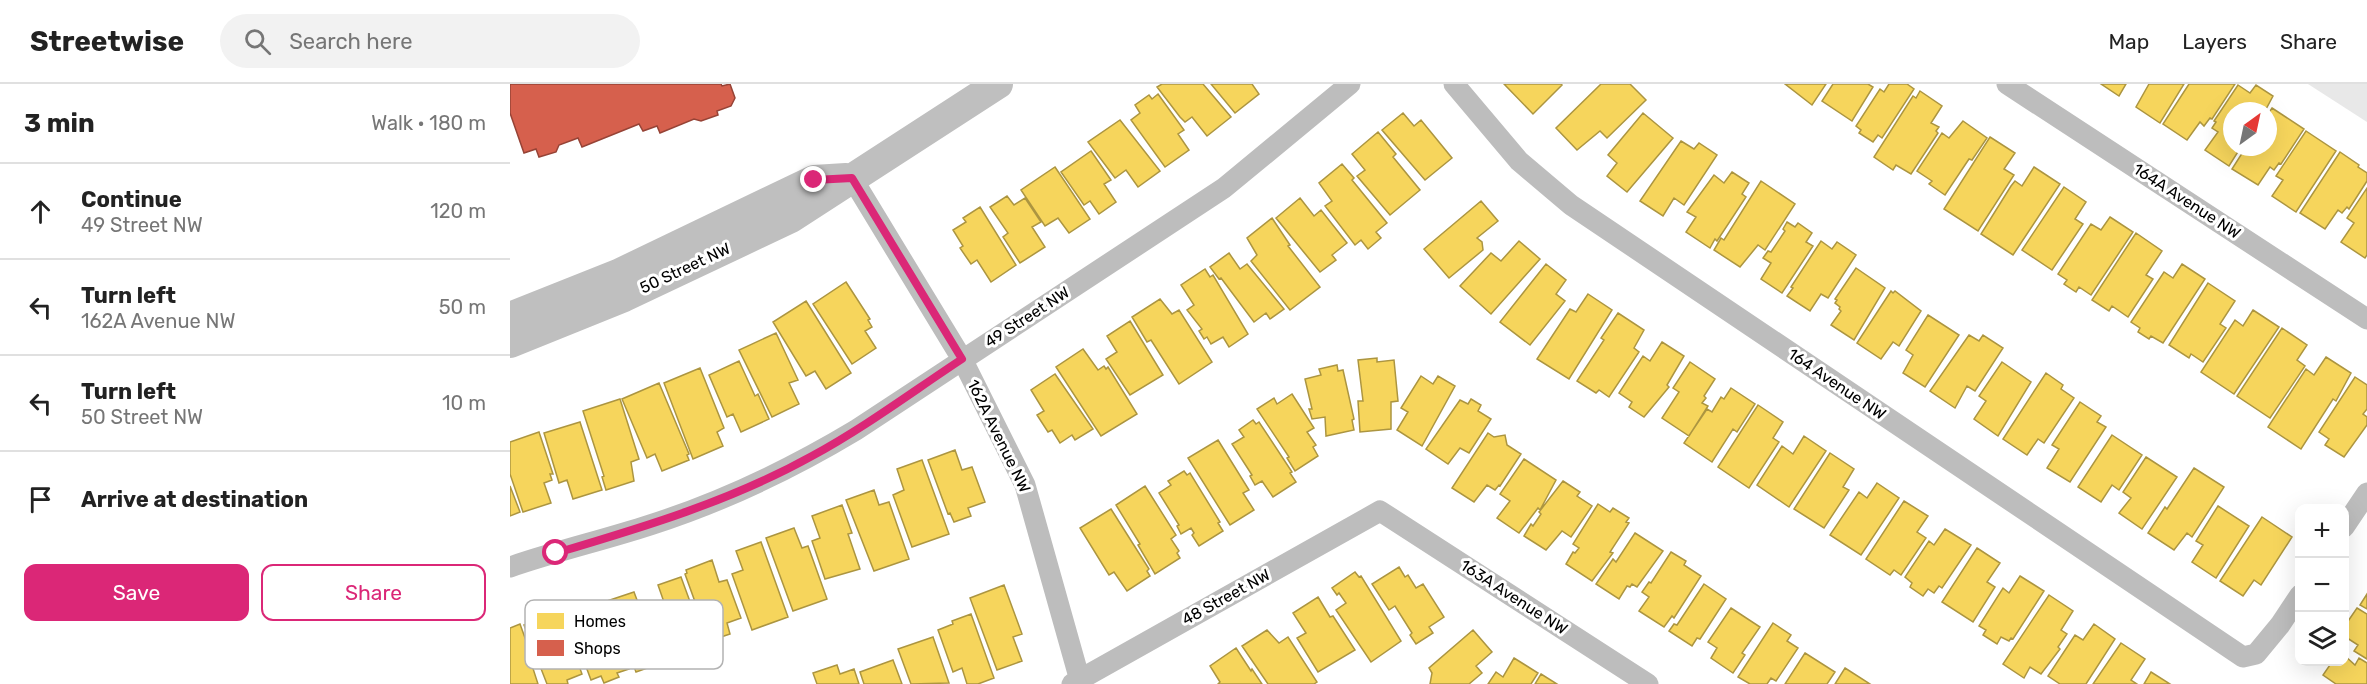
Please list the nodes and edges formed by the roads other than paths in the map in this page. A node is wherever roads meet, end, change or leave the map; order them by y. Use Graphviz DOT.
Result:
graph roads {
  1 [pos="998,84"];
  2 [pos="1350,84"];
  3 [pos="1455,84"];
  4 [pos="2007,84"];
  5 [pos="852,178"];
  6 [pos="510,317"];
  7 [pos="2367,319"];
  8 [pos="510,343"];
  9 [pos="962,359"];
  10 [pos="2367,493"];
  11 [pos="1380,511"];
  12 [pos="2349,520"];
  13 [pos="510,567"];
  14 [pos="2295,603"];
  15 [pos="1077,682"];
  16 [pos="1648,684"];
  1 -- 5 [label="main road, 50 Street NW"];
  2 -- 9 [label="street, 49 Street NW"];
  3 -- 14 [label="street, 164 Avenue NW"];
  4 -- 7 [label="street, 164A Avenue NW"];
  5 -- 6 [label="main road, 50 Street NW"];
  5 -- 8 [label="main road, 50 Street NW"];
  5 -- 9 [label="street, 162A Avenue NW"];
  9 -- 13 [label="street, 49 Street NW"];
  9 -- 15 [label="street, 162A Avenue NW"];
  10 -- 12 [label="street"];
  11 -- 15 [label="street, 48 Street NW"];
  11 -- 16 [label="street, 163A Avenue NW"];
}
